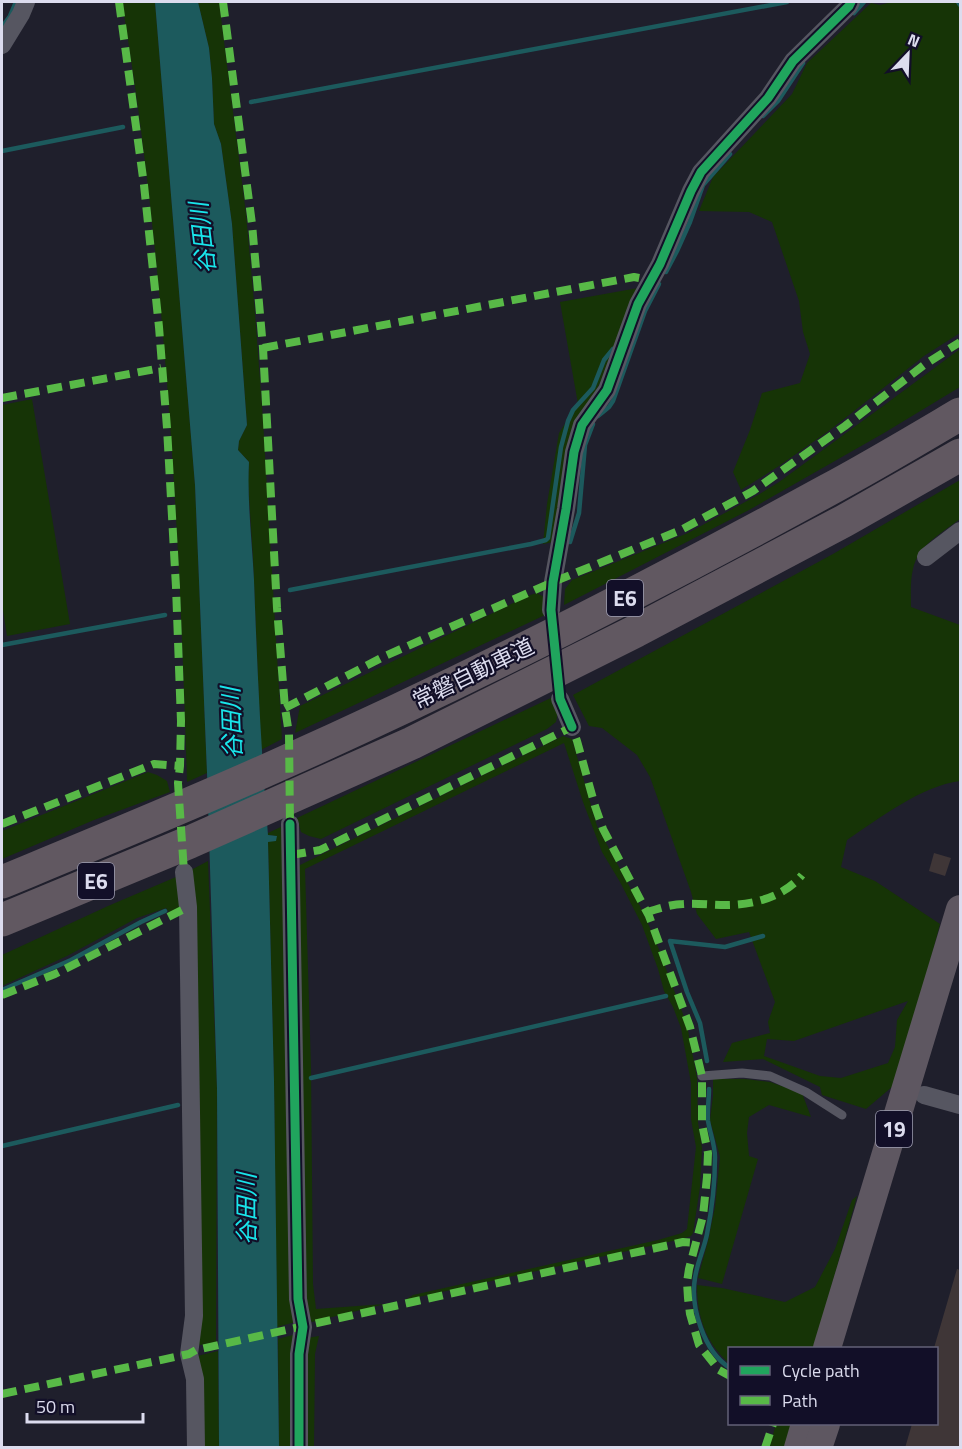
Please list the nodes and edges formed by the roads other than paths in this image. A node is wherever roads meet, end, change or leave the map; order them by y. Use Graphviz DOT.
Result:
graph roads {
  1 [pos="26,2"];
  2 [pos="851,2"];
  3 [pos="2,45"];
  4 [pos="960,414"];
  5 [pos="960,455"];
  6 [pos="960,531"];
  7 [pos="926,558"];
  8 [pos="551,610"];
  9 [pos="560,699"];
  10 [pos="572,727"];
  11 [pos="278,812"];
  12 [pos="188,857"];
  13 [pos="2,882"];
  14 [pos="960,909"];
  15 [pos="2,921"];
  16 [pos="2,942"];
  17 [pos="960,975"];
  18 [pos="702,1076"];
  19 [pos="924,1095"];
  20 [pos="960,1105"];
  21 [pos="842,1115"];
  22 [pos="827,1347"];
  23 [pos="848,1347"];
  24 [pos="805,1425"];
  25 [pos="826,1425"];
  26 [pos="196,1448"];
  27 [pos="299,1448"];
  28 [pos="798,1448"];
  29 [pos="818,1448"];
  1 -- 3 [label="street"];
  2 -- 8 [label="street"];
  4 -- 13 [label="highway, 常磐自動車道 / E6"];
  5 -- 11 [label="highway, 常磐自動車道 / E6"];
  6 -- 7 [label="street"];
  9 -- 10 [label="street"];
  11 -- 12 [label="highway, 常磐自動車道"];
  11 -- 27 [label="street"];
  12 -- 15 [label="highway, E6"];
  12 -- 16 [label="highway"];
  12 -- 26 [label="street"];
  14 -- 22 [label="main road, 19"];
  17 -- 19 [label="main road, 19"];
  18 -- 21 [label="lane"];
  19 -- 20 [label="street"];
  19 -- 23 [label="main road, 19"];
  24 -- 28 [label="main road"];
  25 -- 29 [label="main road"];
}
